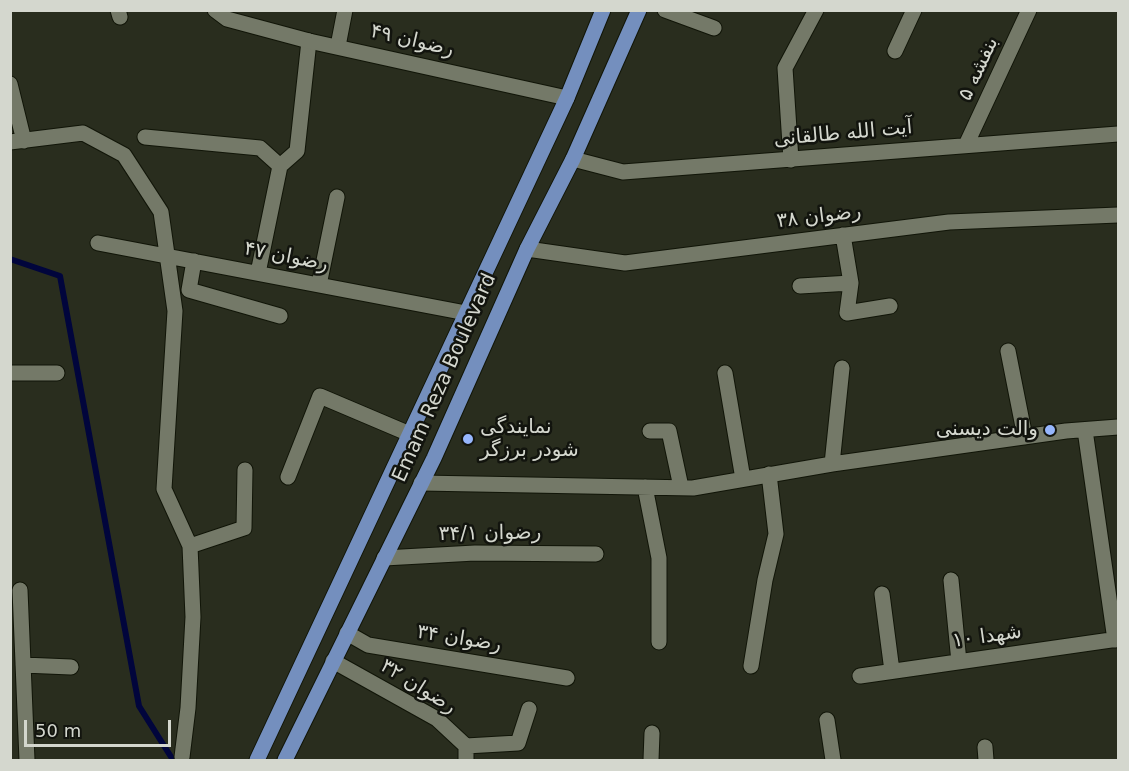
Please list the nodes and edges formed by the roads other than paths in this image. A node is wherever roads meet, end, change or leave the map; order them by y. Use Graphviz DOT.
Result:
graph roads {
  1 [pos="214,10"];
  2 [pos="345,10"];
  3 [pos="603,10"];
  4 [pos="639,10"];
  5 [pos="666,10"];
  6 [pos="816,10"];
  7 [pos="914,10"];
  8 [pos="1023,12"];
  9 [pos="714,28"];
  10 [pos="309,41"];
  11 [pos="338,46"];
  12 [pos="895,51"];
  13 [pos="10,84"];
  14 [pos="567,98"];
  15 [pos="1119,134"];
  16 [pos="145,137"];
  17 [pos="17,142"];
  18 [pos="966,145"];
  19 [pos="573,159"];
  20 [pos="792,160"];
  21 [pos="280,166"];
  22 [pos="337,198"];
  23 [pos="1119,215"];
  24 [pos="843,235"];
  25 [pos="98,243"];
  26 [pos="527,249"];
  27 [pos="167,256"];
  28 [pos="194,261"];
  29 [pos="258,273"];
  30 [pos="852,283"];
  31 [pos="319,285"];
  32 [pos="800,286"];
  33 [pos="890,306"];
  34 [pos="466,313"];
  35 [pos="280,316"];
  36 [pos="1008,351"];
  37 [pos="842,368"];
  38 [pos="10,373"];
  39 [pos="57,373"];
  40 [pos="725,373"];
  41 [pos="1119,427"];
  42 [pos="1084,430"];
  43 [pos="650,431"];
  44 [pos="411,435"];
  45 [pos="1024,437"];
  46 [pos="832,464"];
  47 [pos="245,470"];
  48 [pos="769,474"];
  49 [pos="288,477"];
  50 [pos="743,479"];
  51 [pos="421,483"];
  52 [pos="645,487"];
  53 [pos="681,488"];
  54 [pos="190,546"];
  55 [pos="596,554"];
  56 [pos="384,558"];
  57 [pos="951,580"];
  58 [pos="20,590"];
  59 [pos="882,594"];
  60 [pos="347,633"];
  61 [pos="1117,640"];
  62 [pos="659,642"];
  63 [pos="333,661"];
  64 [pos="959,662"];
  65 [pos="23,665"];
  66 [pos="751,666"];
  67 [pos="71,667"];
  68 [pos="892,671"];
  69 [pos="860,676"];
  70 [pos="567,678"];
  71 [pos="529,709"];
  72 [pos="827,720"];
  73 [pos="652,733"];
  74 [pos="466,753"];
  75 [pos="182,757"];
  76 [pos="27,760"];
  77 [pos="257,760"];
  78 [pos="285,760"];
  79 [pos="651,760"];
  80 [pos="833,760"];
  1 -- 10 [label="street, رضوان ۴۹"];
  2 -- 11 [label="street"];
  3 -- 14 [label="main road, Emam Reza Boulevard"];
  4 -- 19 [label="main road, Emam Reza Boulevard"];
  5 -- 9 [label="street"];
  6 -- 20 [label="street"];
  7 -- 12 [label="street"];
  8 -- 18 [label="street, بنفشه ۵"];
  10 -- 11 [label="street, رضوان ۴۹"];
  10 -- 21 [label="street"];
  11 -- 14 [label="street, رضوان ۴۹"];
  13 -- 17 [label="street"];
  14 -- 34 [label="main road, Emam Reza Boulevard"];
  15 -- 18 [label="street, آیت الله طالقانی"];
  16 -- 21 [label="street"];
  17 -- 27 [label="street"];
  18 -- 20 [label="street, آیت الله طالقانی"];
  19 -- 20 [label="street, آیت الله طالقانی"];
  19 -- 26 [label="main road, Emam Reza Boulevard"];
  21 -- 29 [label="street"];
  22 -- 31 [label="street"];
  23 -- 24 [label="street, رضوان ۳۸"];
  24 -- 26 [label="street, رضوان ۳۸"];
  24 -- 30 [label="street"];
  25 -- 27 [label="street, رضوان ۴۷"];
  26 -- 51 [label="main road, Emam Reza Boulevard"];
  27 -- 28 [label="street, رضوان ۴۷"];
  27 -- 54 [label="street"];
  28 -- 29 [label="street, رضوان ۴۷"];
  28 -- 35 [label="street"];
  29 -- 31 [label="street, رضوان ۴۷"];
  30 -- 32 [label="street"];
  30 -- 33 [label="street"];
  31 -- 34 [label="street, رضوان ۴۷"];
  34 -- 44 [label="main road, Emam Reza Boulevard"];
  36 -- 45 [label="street"];
  37 -- 46 [label="street"];
  38 -- 39 [label="street"];
  40 -- 50 [label="street"];
  41 -- 42 [label="street"];
  42 -- 45 [label="street"];
  42 -- 61 [label="street"];
  43 -- 53 [label="street"];
  44 -- 49 [label="street"];
  44 -- 77 [label="main road, Emam Reza Boulevard"];
  45 -- 46 [label="street"];
  46 -- 48 [label="street"];
  47 -- 54 [label="street"];
  48 -- 50 [label="street"];
  48 -- 66 [label="street"];
  50 -- 53 [label="street"];
  51 -- 52 [label="street"];
  51 -- 56 [label="main road, Emam Reza Boulevard"];
  52 -- 53 [label="street"];
  52 -- 62 [label="street"];
  54 -- 75 [label="street"];
  55 -- 56 [label="street, رضوان ۳۴/۱"];
  56 -- 60 [label="main road, Emam Reza Boulevard"];
  57 -- 64 [label="street"];
  58 -- 65 [label="street"];
  59 -- 68 [label="street"];
  60 -- 63 [label="main road, Emam Reza Boulevard"];
  60 -- 70 [label="street, رضوان ۳۴"];
  61 -- 64 [label="street, شهدا ۱۰"];
  63 -- 74 [label="street, رضوان ۳۲"];
  63 -- 78 [label="main road, Emam Reza Boulevard"];
  64 -- 68 [label="street, شهدا ۱۰"];
  65 -- 67 [label="street"];
  65 -- 76 [label="street"];
  68 -- 69 [label="street, شهدا ۱۰"];
  71 -- 74 [label="street"];
  72 -- 80 [label="street"];
  73 -- 79 [label="street"];
}
